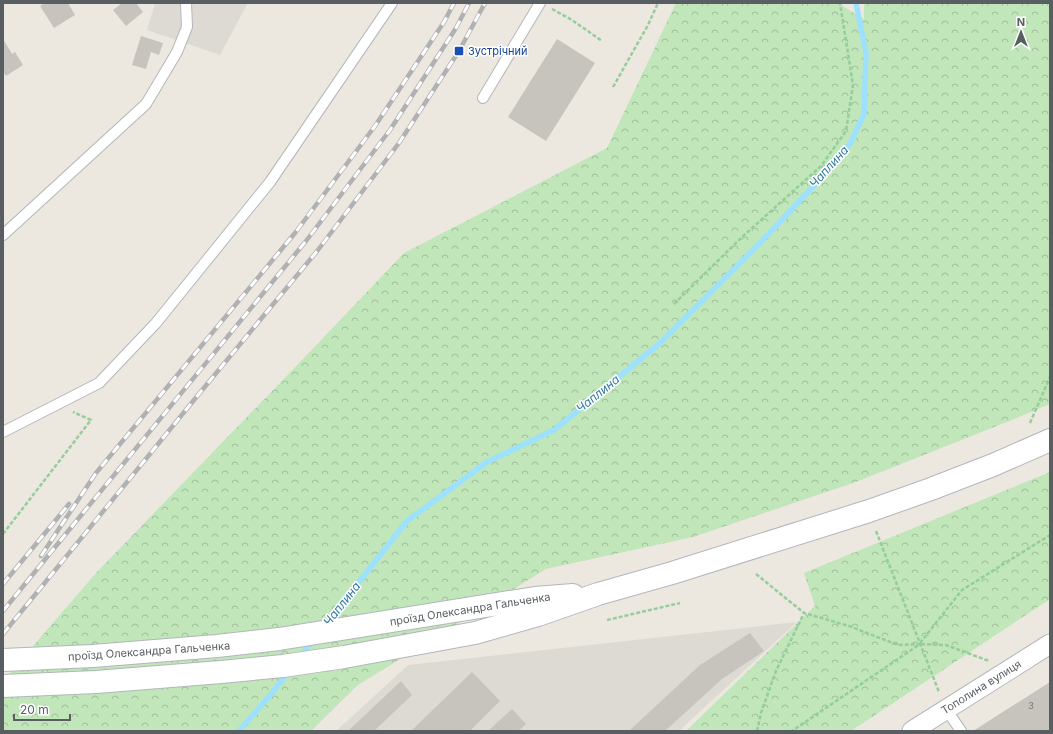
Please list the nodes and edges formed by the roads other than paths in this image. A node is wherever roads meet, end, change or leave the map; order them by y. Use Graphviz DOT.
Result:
graph roads {
  1 [pos="186,3"];
  2 [pos="392,3"];
  3 [pos="544,5"];
  4 [pos="483,98"];
  5 [pos="3,235"];
  6 [pos="3,432"];
  7 [pos="1050,440"];
  8 [pos="598,594"];
  9 [pos="1050,644"];
  10 [pos="3,660"];
  11 [pos="3,686"];
  12 [pos="946,709"];
  13 [pos="912,731"];
  14 [pos="961,731"];
  1 -- 5 [label="lane"];
  2 -- 6 [label="lane"];
  3 -- 4 [label="lane"];
  7 -- 8 [label="main road"];
  8 -- 10 [label="main road, проїзд Олександра Гальченка"];
  8 -- 11 [label="main road, проїзд Олександра Гальченка"];
  9 -- 12 [label="street, Тополина вулиця"];
  12 -- 13 [label="street, Тополина вулиця"];
  12 -- 14 [label="lane"];
}
